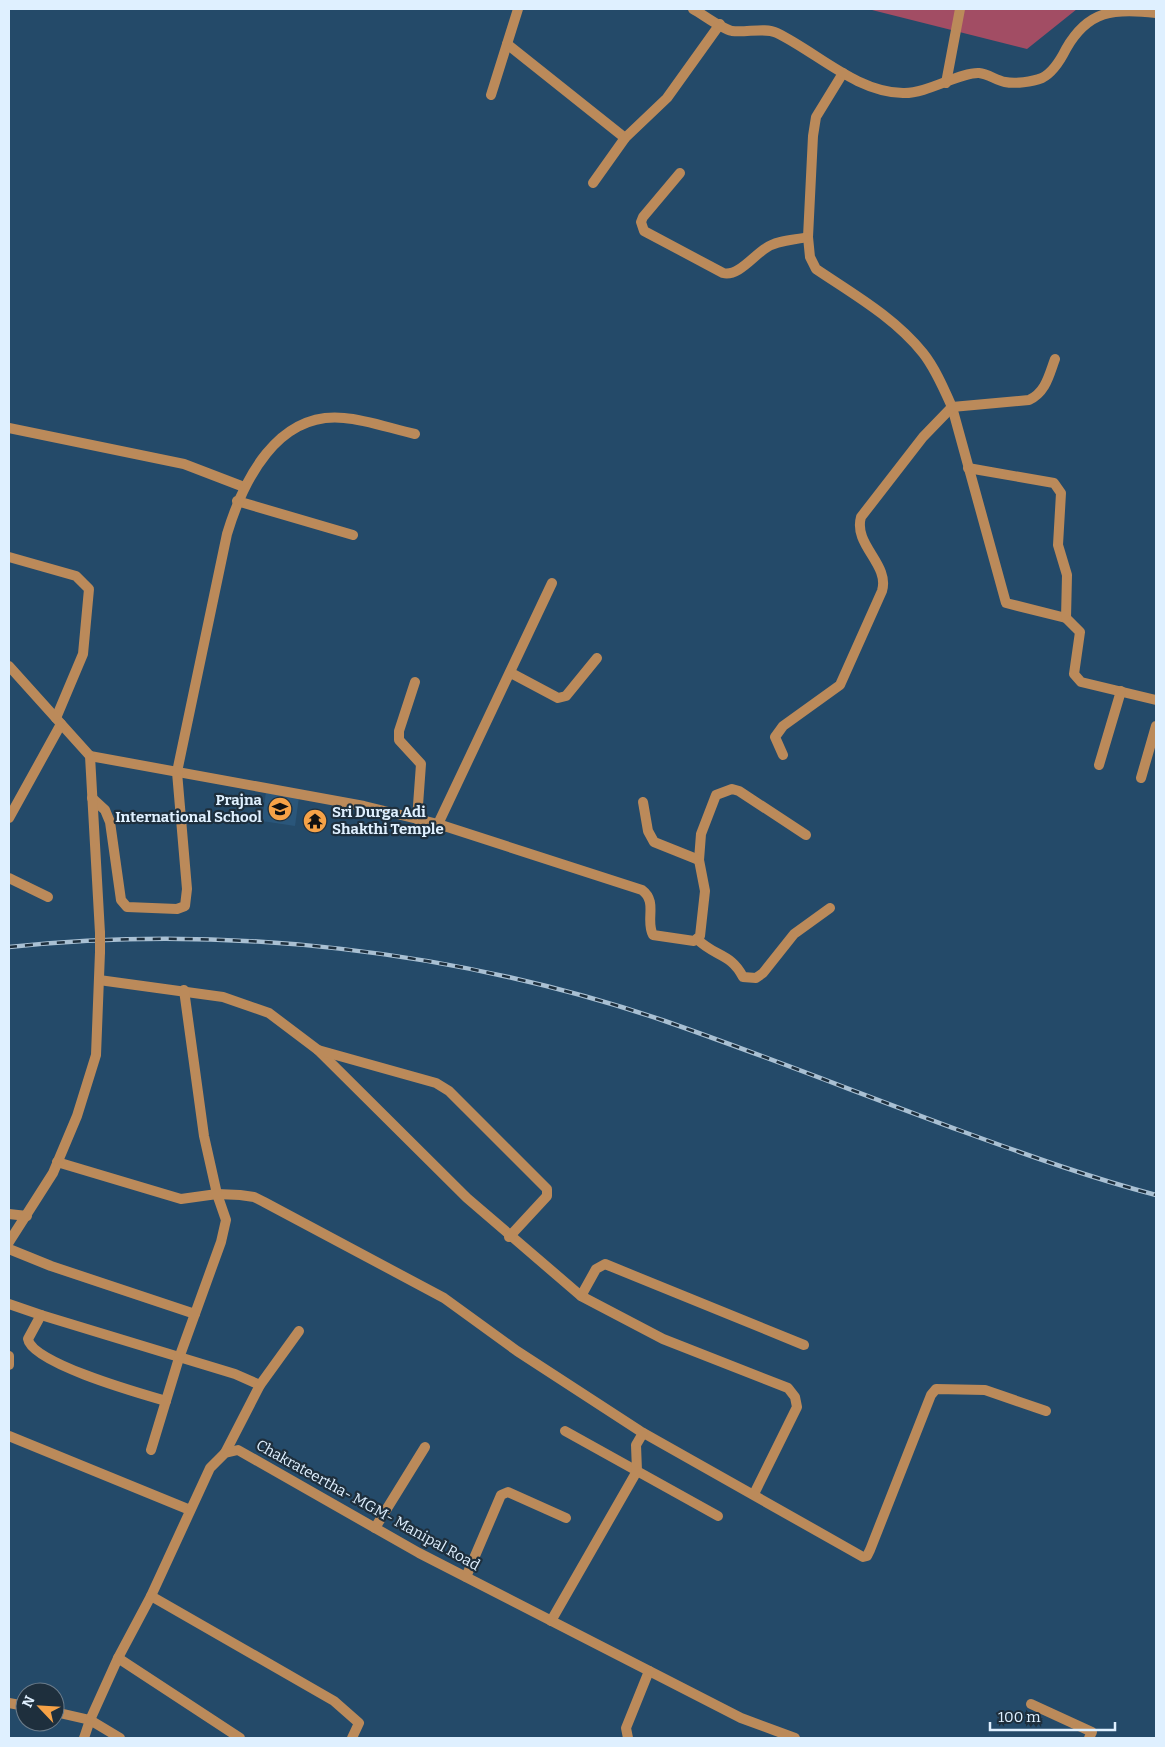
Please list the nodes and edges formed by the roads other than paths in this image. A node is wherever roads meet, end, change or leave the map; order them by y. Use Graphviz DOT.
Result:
graph roads {
  1 [pos="518,9"];
  2 [pos="693,9"];
  3 [pos="960,9"];
  4 [pos="1156,13"];
  5 [pos="720,24"];
  6 [pos="507,44"];
  7 [pos="843,73"];
  8 [pos="946,83"];
  9 [pos="491,96"];
  10 [pos="625,138"];
  11 [pos="680,173"];
  12 [pos="594,183"];
  13 [pos="808,237"];
  14 [pos="1055,359"];
  15 [pos="952,407"];
  16 [pos="9,428"];
  17 [pos="415,434"];
  18 [pos="968,468"];
  19 [pos="244,487"];
  20 [pos="237,501"];
  21 [pos="353,535"];
  22 [pos="9,557"];
  23 [pos="552,583"];
  24 [pos="1066,618"];
  25 [pos="597,658"];
  26 [pos="9,668"];
  27 [pos="511,673"];
  28 [pos="415,682"];
  29 [pos="1121,691"];
  30 [pos="1156,700"];
  31 [pos="58,721"];
  32 [pos="1156,726"];
  33 [pos="783,755"];
  34 [pos="90,756"];
  35 [pos="1099,765"];
  36 [pos="177,772"];
  37 [pos="1141,778"];
  38 [pos="92,798"];
  39 [pos="643,802"];
  40 [pos="9,818"];
  41 [pos="417,819"];
  42 [pos="438,824"];
  43 [pos="806,835"];
  44 [pos="699,860"];
  45 [pos="9,878"];
  46 [pos="48,897"];
  47 [pos="830,908"];
  48 [pos="698,939"];
  49 [pos="99,980"];
  50 [pos="184,990"];
  51 [pos="318,1050"];
  52 [pos="57,1162"];
  53 [pos="217,1194"];
  54 [pos="9,1214"];
  55 [pos="27,1216"];
  56 [pos="509,1237"];
  57 [pos="9,1242"];
  58 [pos="9,1249"];
  59 [pos="581,1296"];
  60 [pos="9,1304"];
  61 [pos="195,1314"];
  62 [pos="41,1316"];
  63 [pos="299,1331"];
  64 [pos="804,1345"];
  65 [pos="9,1356"];
  66 [pos="179,1358"];
  67 [pos="9,1365"];
  68 [pos="260,1386"];
  69 [pos="166,1401"];
  70 [pos="1046,1411"];
  71 [pos="565,1431"];
  72 [pos="643,1432"];
  73 [pos="9,1436"];
  74 [pos="425,1446"];
  75 [pos="151,1450"];
  76 [pos="225,1453"];
  77 [pos="637,1471"];
  78 [pos="754,1494"];
  79 [pos="190,1510"];
  80 [pos="718,1516"];
  81 [pos="566,1518"];
  82 [pos="375,1528"];
  83 [pos="466,1577"];
  84 [pos="151,1596"];
  85 [pos="551,1620"];
  86 [pos="118,1658"];
  87 [pos="649,1671"];
  88 [pos="1031,1704"];
  89 [pos="65,1714"];
  90 [pos="90,1720"];
  91 [pos="84,1738"];
  92 [pos="120,1738"];
  93 [pos="240,1738"];
  94 [pos="352,1738"];
  95 [pos="628,1738"];
  96 [pos="795,1738"];
  97 [pos="1090,1738"];
  1 -- 6 [label="street"];
  2 -- 5 [label="street"];
  3 -- 8 [label="street"];
  4 -- 8 [label="street"];
  5 -- 7 [label="street"];
  5 -- 10 [label="street"];
  6 -- 9 [label="street"];
  6 -- 10 [label="street"];
  7 -- 8 [label="street"];
  7 -- 13 [label="street"];
  10 -- 12 [label="street"];
  11 -- 13 [label="street"];
  13 -- 15 [label="street"];
  14 -- 15 [label="street"];
  15 -- 18 [label="street"];
  15 -- 33 [label="street"];
  16 -- 19 [label="street"];
  17 -- 19 [label="street"];
  18 -- 24 [label="street"];
  18 -- 24 [label="street"];
  19 -- 20 [label="street"];
  20 -- 21 [label="street"];
  20 -- 36 [label="street"];
  22 -- 31 [label="street"];
  23 -- 27 [label="street"];
  24 -- 29 [label="street"];
  25 -- 27 [label="street"];
  26 -- 31 [label="street"];
  27 -- 42 [label="street"];
  28 -- 41 [label="street"];
  29 -- 30 [label="street"];
  29 -- 35 [label="street"];
  31 -- 34 [label="street"];
  31 -- 40 [label="street"];
  32 -- 37 [label="street"];
  34 -- 36 [label="street"];
  34 -- 38 [label="street"];
  36 -- 38 [label="street"];
  36 -- 41 [label="street"];
  38 -- 49 [label="street, bridge"];
  39 -- 44 [label="street"];
  41 -- 42 [label="street"];
  42 -- 48 [label="street"];
  43 -- 44 [label="street"];
  44 -- 48 [label="street"];
  45 -- 46 [label="street"];
  47 -- 48 [label="street"];
  49 -- 50 [label="street"];
  49 -- 52 [label="street"];
  50 -- 51 [label="street"];
  50 -- 53 [label="street"];
  51 -- 56 [label="street"];
  51 -- 56 [label="street"];
  52 -- 53 [label="street"];
  52 -- 55 [label="street"];
  53 -- 61 [label="street"];
  53 -- 72 [label="street"];
  54 -- 55 [label="street"];
  55 -- 57 [label="street"];
  56 -- 59 [label="street"];
  58 -- 61 [label="street"];
  59 -- 64 [label="street"];
  59 -- 78 [label="street"];
  60 -- 62 [label="street"];
  61 -- 66 [label="street"];
  62 -- 66 [label="street"];
  62 -- 69 [label="street"];
  63 -- 68 [label="street"];
  65 -- 67 [label="street"];
  66 -- 68 [label="street"];
  66 -- 69 [label="street"];
  68 -- 76 [label="street"];
  69 -- 75 [label="street"];
  70 -- 78 [label="street"];
  71 -- 77 [label="street"];
  72 -- 77 [label="street"];
  72 -- 78 [label="street"];
  73 -- 79 [label="street"];
  74 -- 82 [label="street"];
  76 -- 79 [label="street"];
  76 -- 82 [label="street, Chakrateertha- MGM- Manipal Road"];
  77 -- 80 [label="street"];
  77 -- 85 [label="street"];
  79 -- 84 [label="street"];
  81 -- 83 [label="street"];
  82 -- 83 [label="street, Chakrateertha- MGM- Manipal Road"];
  83 -- 85 [label="street, Chakrateertha- MGM- Manipal Road"];
  84 -- 86 [label="street"];
  84 -- 94 [label="street"];
  85 -- 87 [label="street, Chakrateertha- MGM- Manipal Road"];
  86 -- 90 [label="street"];
  86 -- 93 [label="street"];
  87 -- 95 [label="street"];
  87 -- 96 [label="street, Chakrateertha- MGM- Manipal Road"];
  88 -- 97 [label="street"];
  89 -- 90 [label="street"];
  90 -- 91 [label="street"];
  90 -- 92 [label="street"];
}
